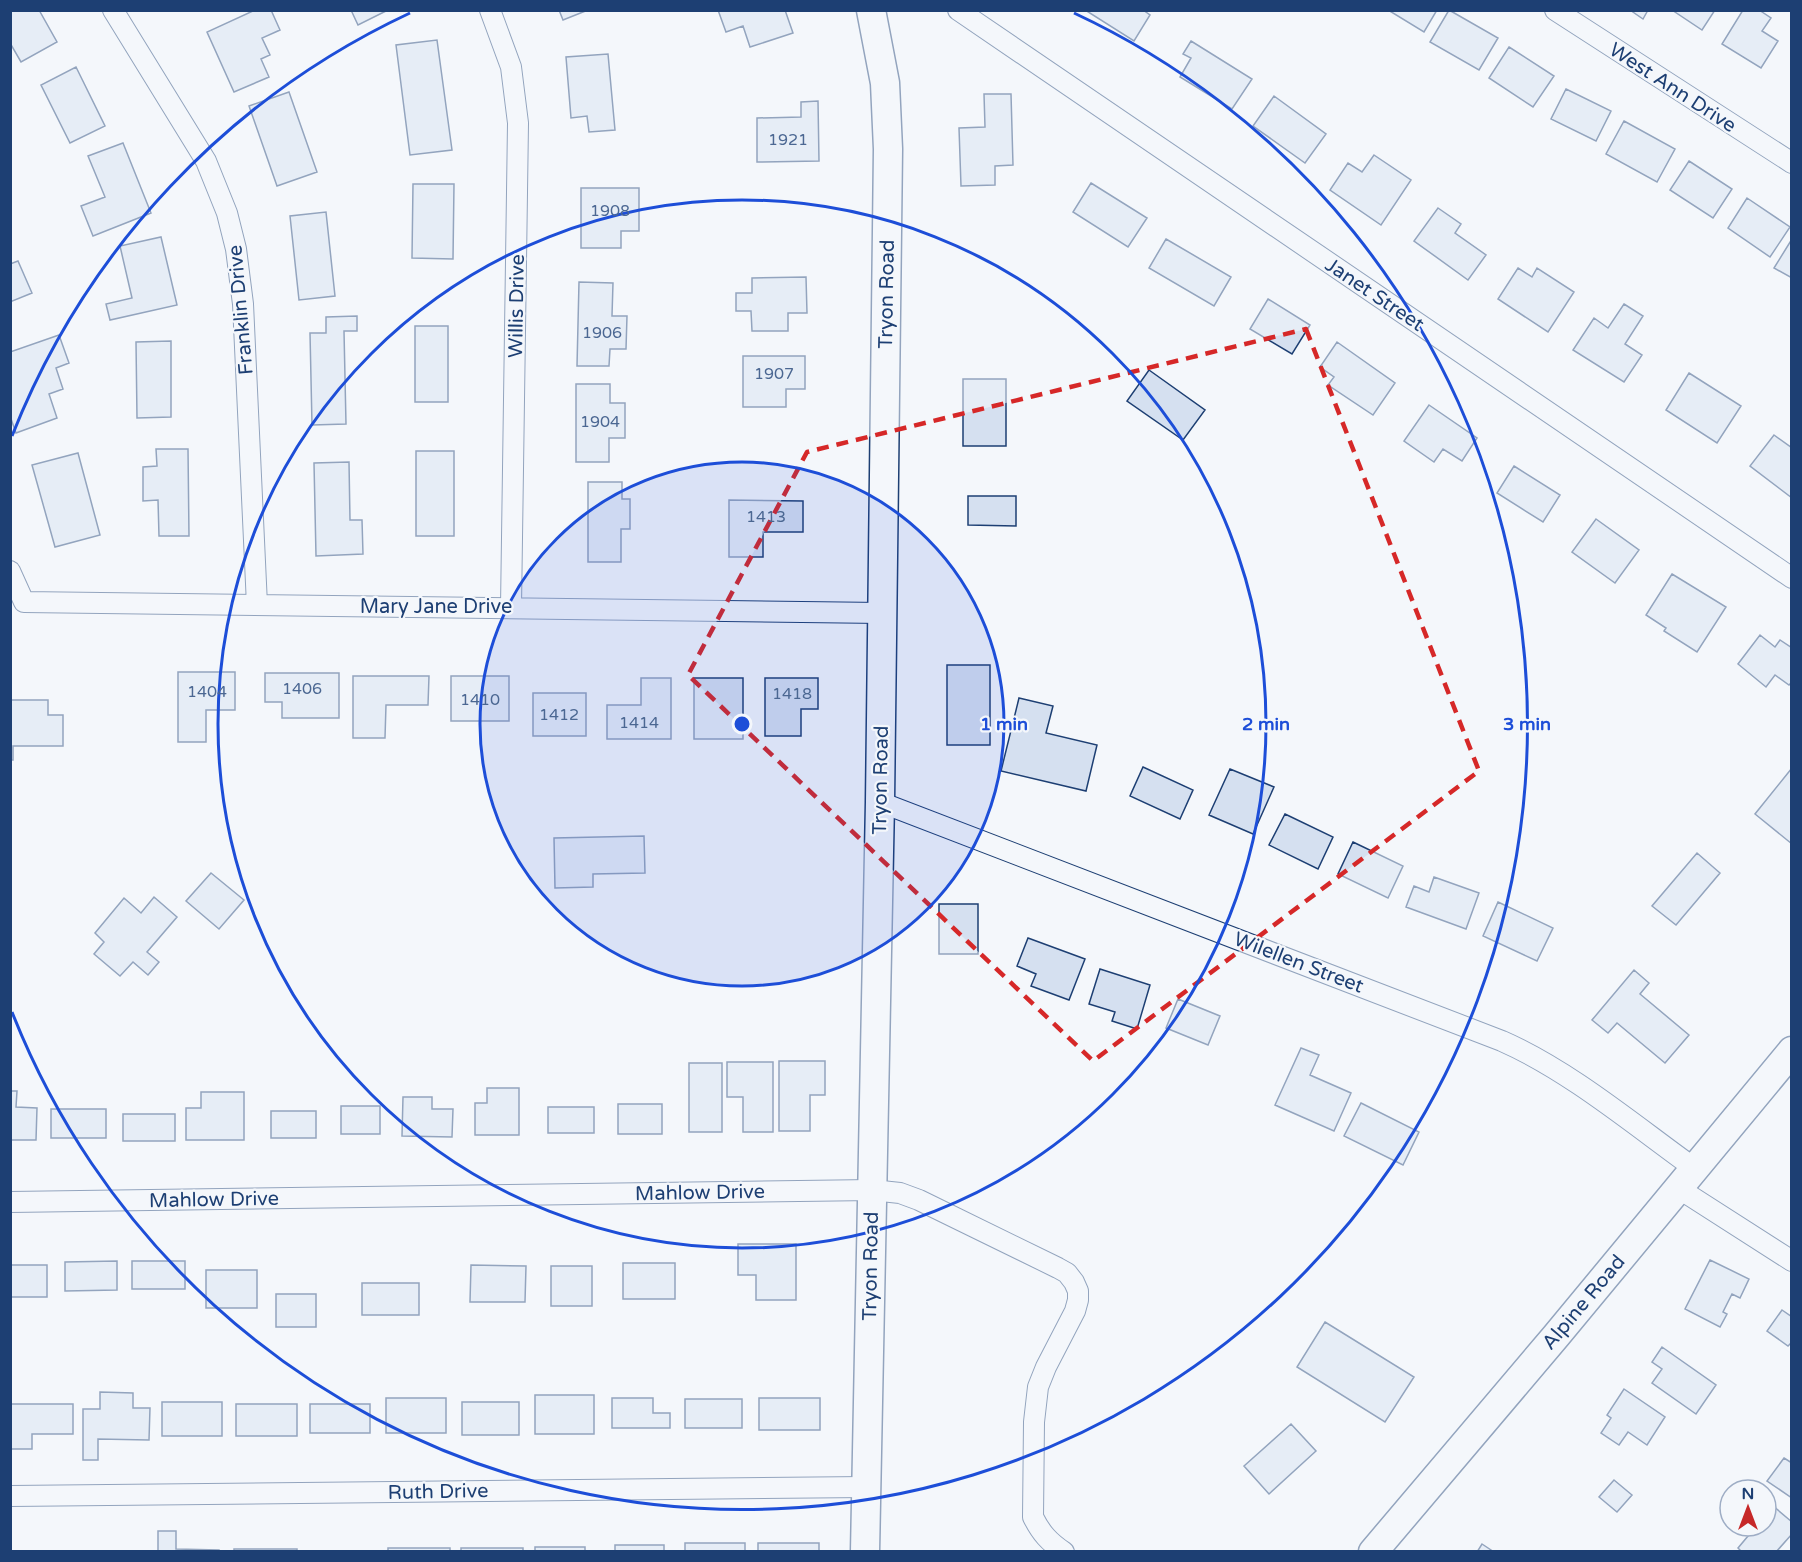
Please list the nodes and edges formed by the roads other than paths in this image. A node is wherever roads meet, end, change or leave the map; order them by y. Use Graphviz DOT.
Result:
graph roads {
  1 [pos="113,10"];
  2 [pos="490,10"];
  3 [pos="871,10"];
  4 [pos="958,10"];
  5 [pos="1555,10"];
  6 [pos="1791,163"];
  7 [pos="10,571"];
  8 [pos="1791,578"];
  9 [pos="257,605"];
  10 [pos="511,607"];
  11 [pos="882,613"];
  12 [pos="879,802"];
  13 [pos="1791,1051"];
  14 [pos="1686,1178"];
  15 [pos="872,1190"];
  16 [pos="10,1202"];
  17 [pos="1791,1261"];
  18 [pos="866,1487"];
  19 [pos="10,1496"];
  20 [pos="865,1551"];
  21 [pos="1064,1551"];
  22 [pos="1373,1551"];
  1 -- 9 [label="street, Franklin Drive"];
  2 -- 10 [label="street, Willis Drive"];
  3 -- 11 [label="street, Tryon Road"];
  4 -- 8 [label="street, Janet Street"];
  5 -- 6 [label="street, West Ann Drive"];
  7 -- 9 [label="street, Mary Jane Drive"];
  9 -- 10 [label="street, Mary Jane Drive"];
  10 -- 11 [label="street, Mary Jane Drive"];
  11 -- 12 [label="street, Tryon Road"];
  12 -- 14 [label="street, Wilellen Street"];
  12 -- 15 [label="street, Tryon Road"];
  13 -- 14 [label="street, Alpine Road"];
  14 -- 17 [label="street, Wilellen Street"];
  14 -- 22 [label="street, Alpine Road"];
  15 -- 16 [label="street, Mahlow Drive"];
  15 -- 18 [label="street, Tryon Road"];
  15 -- 21 [label="street, Mahlow Drive"];
  18 -- 19 [label="street, Ruth Drive"];
  18 -- 20 [label="street, Tryon Road"];
}
